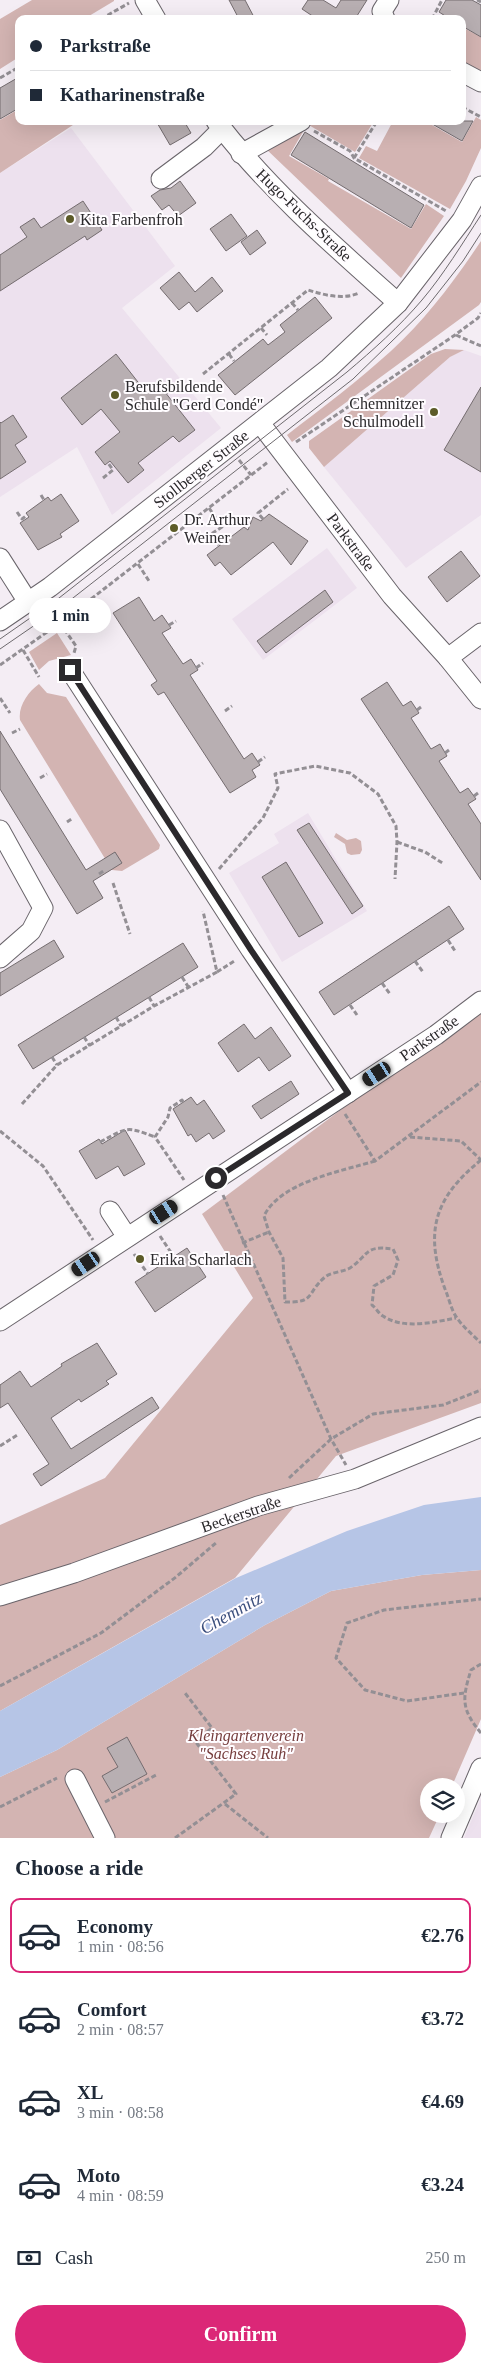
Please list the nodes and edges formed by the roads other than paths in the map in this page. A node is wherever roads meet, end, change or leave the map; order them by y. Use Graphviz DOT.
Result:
graph roads {
  1 [pos="145,0"];
  2 [pos="389,0"];
  3 [pos="154,15"];
  4 [pos="384,15"];
  5 [pos="466,74"];
  6 [pos="481,82"];
  7 [pos="219,125"];
  8 [pos="294,125"];
  9 [pos="241,154"];
  10 [pos="161,179"];
  11 [pos="481,186"];
  12 [pos="398,303"];
  13 [pos="260,422"];
  14 [pos="0,558"];
  15 [pos="28,602"];
  16 [pos="0,621"];
  17 [pos="481,633"];
  18 [pos="448,658"];
  19 [pos="70,670"];
  20 [pos="481,699"];
  21 [pos="0,830"];
  22 [pos="0,958"];
  23 [pos="481,1001"];
  24 [pos="342,1097"];
  25 [pos="110,1211"];
  26 [pos="126,1238"];
  27 [pos="0,1321"];
  28 [pos="481,1427"];
  29 [pos="0,1596"];
  30 [pos="481,1768"];
  31 [pos="75,1779"];
  32 [pos="105,1838"];
  33 [pos="451,1838"];
  1 -- 3 [label="street"];
  2 -- 4 [label="street"];
  5 -- 6 [label="street"];
  7 -- 9 [label="street, Hugo-Fuchs-Straße"];
  7 -- 10 [label="street"];
  8 -- 9 [label="street"];
  9 -- 12 [label="street, Hugo-Fuchs-Straße"];
  11 -- 12 [label="street, Stollberger Straße"];
  12 -- 13 [label="street, Stollberger Straße"];
  13 -- 15 [label="street, Stollberger Straße"];
  13 -- 18 [label="street, Parkstraße"];
  14 -- 15 [label="street"];
  15 -- 16 [label="street, Stollberger Straße"];
  17 -- 18 [label="street"];
  18 -- 20 [label="street, Parkstraße"];
  19 -- 24 [label="street"];
  21 -- 22 [label="street"];
  23 -- 24 [label="street, Parkstraße"];
  24 -- 26 [label="street, Parkstraße"];
  25 -- 26 [label="street"];
  26 -- 27 [label="street, Parkstraße"];
  28 -- 29 [label="street, Beckerstraße"];
  30 -- 33 [label="street"];
  31 -- 32 [label="street"];
}
